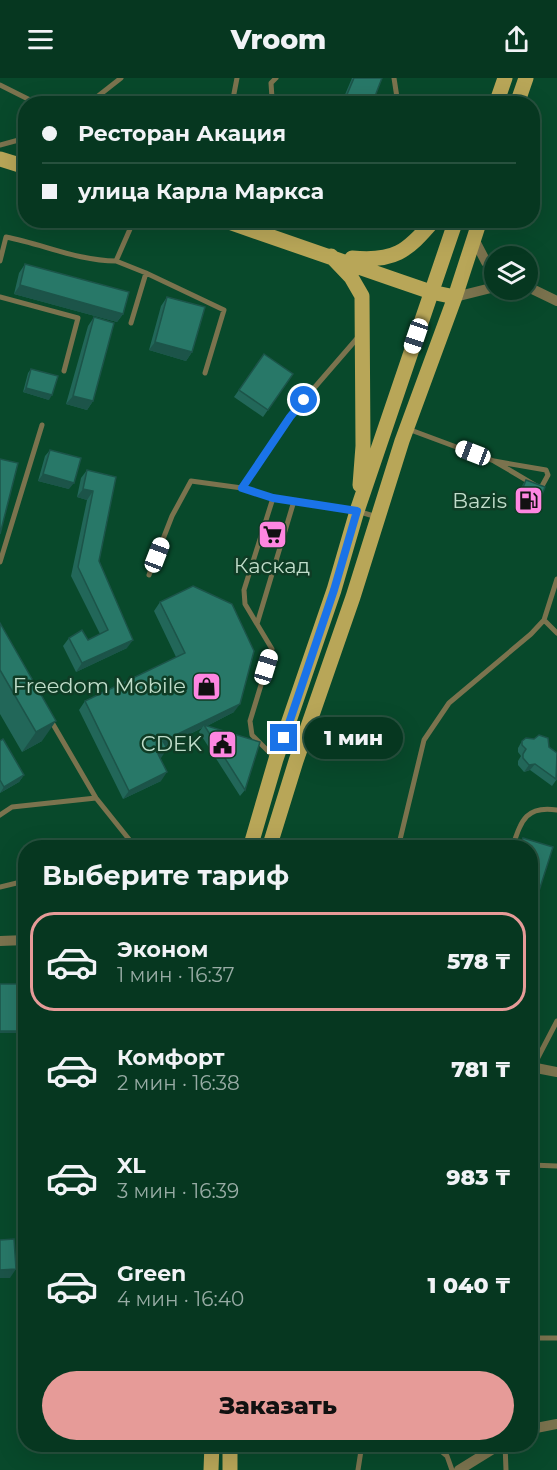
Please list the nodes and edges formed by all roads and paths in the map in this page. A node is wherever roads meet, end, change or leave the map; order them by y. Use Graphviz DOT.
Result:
graph roads {
  1 [pos="121,78"];
  2 [pos="237,78"];
  3 [pos="276,78"];
  4 [pos="394,78"];
  5 [pos="506,78"];
  6 [pos="526,78"];
  7 [pos="0,85"];
  8 [pos="22,96"];
  9 [pos="98,96"];
  10 [pos="234,96"];
  11 [pos="272,96"];
  12 [pos="397,96"];
  13 [pos="499,96"];
  14 [pos="520,96"];
  15 [pos="18,140"];
  16 [pos="0,145"];
  17 [pos="0,159"];
  18 [pos="18,165"];
  19 [pos="130,228"];
  20 [pos="245,228"];
  21 [pos="269,228"];
  22 [pos="428,228"];
  23 [pos="453,228"];
  24 [pos="477,228"];
  25 [pos="264,235"];
  26 [pos="3,236"];
  27 [pos="474,239"];
  28 [pos="331,256"];
  29 [pos="484,258"];
  30 [pos="0,261"];
  31 [pos="116,261"];
  32 [pos="146,273"];
  33 [pos="484,290"];
  34 [pos="431,292"];
  35 [pos="538,292"];
  36 [pos="0,297"];
  37 [pos="455,297"];
  38 [pos="557,301"];
  39 [pos="130,323"];
  40 [pos="363,332"];
  41 [pos="64,371"];
  42 [pos="205,373"];
  43 [pos="42,425"];
  44 [pos="407,429"];
  45 [pos="494,461"];
  46 [pos="242,488"];
  47 [pos="273,498"];
  48 [pos="294,501"];
  49 [pos="357,511"];
  50 [pos="378,517"];
  51 [pos="0,562"];
  52 [pos="149,575"];
  53 [pos="557,579"];
  54 [pos="544,620"];
  55 [pos="257,624"];
  56 [pos="557,633"];
  57 [pos="44,709"];
  58 [pos="276,759"];
  59 [pos="96,798"];
  60 [pos="557,810"];
  61 [pos="0,815"];
  62 [pos="130,840"];
  63 [pos="252,840"];
  64 [pos="271,840"];
  65 [pos="400,840"];
  66 [pos="515,840"];
  67 [pos="18,883"];
  68 [pos="0,887"];
  69 [pos="18,940"];
  70 [pos="0,941"];
  71 [pos="557,1021"];
  72 [pos="538,1056"];
  73 [pos="538,1068"];
  74 [pos="557,1072"];
  75 [pos="538,1165"];
  76 [pos="557,1166"];
  77 [pos="538,1338"];
  78 [pos="557,1338"];
  79 [pos="557,1424"];
  80 [pos="538,1428"];
  81 [pos="212,1452"];
  82 [pos="230,1452"];
  83 [pos="361,1452"];
  84 [pos="442,1452"];
  85 [pos="489,1452"];
  86 [pos="504,1452"];
  87 [pos="507,1469"];
  88 [pos="211,1470"];
  89 [pos="230,1470"];
  90 [pos="358,1470"];
  91 [pos="452,1470"];
  92 [pos="459,1470"];
  1 -- 9 [label="lane"];
  2 -- 10 [label="lane"];
  3 -- 11 [label="lane"];
  4 -- 12 [label="lane"];
  5 -- 13 [label="main road"];
  6 -- 14 [label="main road"];
  7 -- 8 [label="lane"];
  15 -- 16 [label="lane"];
  17 -- 18 [label="main road"];
  19 -- 31 [label="lane"];
  20 -- 25 [label="main road"];
  21 -- 25 [label="lane"];
  22 -- 28 [label="main road"];
  23 -- 34 [label="main road"];
  24 -- 27 [label="main road"];
  25 -- 28 [label="main road"];
  26 -- 30 [label="lane"];
  26 -- 31 [label="lane"];
  27 -- 29 [label="street"];
  27 -- 37 [label="main road"];
  28 -- 34 [label="main road"];
  28 -- 40 [label="main road"];
  31 -- 32 [label="lane"];
  32 -- 39 [label="lane"];
  32 -- 42 [label="lane"];
  33 -- 37 [label="street"];
  34 -- 37 [label="main road"];
  34 -- 49 [label="main road"];
  35 -- 38 [label="street"];
  36 -- 41 [label="lane"];
  37 -- 44 [label="main road"];
  40 -- 46 [label="lane"];
  40 -- 49 [label="main road"];
  43 -- 51 [label="lane"];
  44 -- 45 [label="lane"];
  44 -- 50 [label="main road"];
  45 -- 45 [label="lane"];
  46 -- 47 [label="lane"];
  46 -- 52 [label="lane"];
  47 -- 48 [label="lane"];
  47 -- 55 [label="lane"];
  48 -- 49 [label="lane"];
  48 -- 55 [label="lane"];
  49 -- 50 [label="lane"];
  49 -- 58 [label="main road"];
  50 -- 64 [label="main road"];
  53 -- 54 [label="lane"];
  54 -- 56 [label="lane"];
  54 -- 65 [label="lane"];
  55 -- 58 [label="lane"];
  57 -- 59 [label="lane"];
  58 -- 63 [label="main road"];
  59 -- 61 [label="lane"];
  59 -- 62 [label="lane"];
  60 -- 66 [label="lane"];
  67 -- 68 [label="lane"];
  69 -- 70 [label="street"];
  71 -- 72 [label="lane"];
  73 -- 74 [label="street"];
  75 -- 76 [label="lane"];
  77 -- 78 [label="lane"];
  79 -- 80 [label="street"];
  81 -- 88 [label="main road"];
  82 -- 89 [label="main road"];
  83 -- 90 [label="lane"];
  84 -- 91 [label="lane"];
  85 -- 92 [label="street"];
  86 -- 87 [label="lane"];
}
